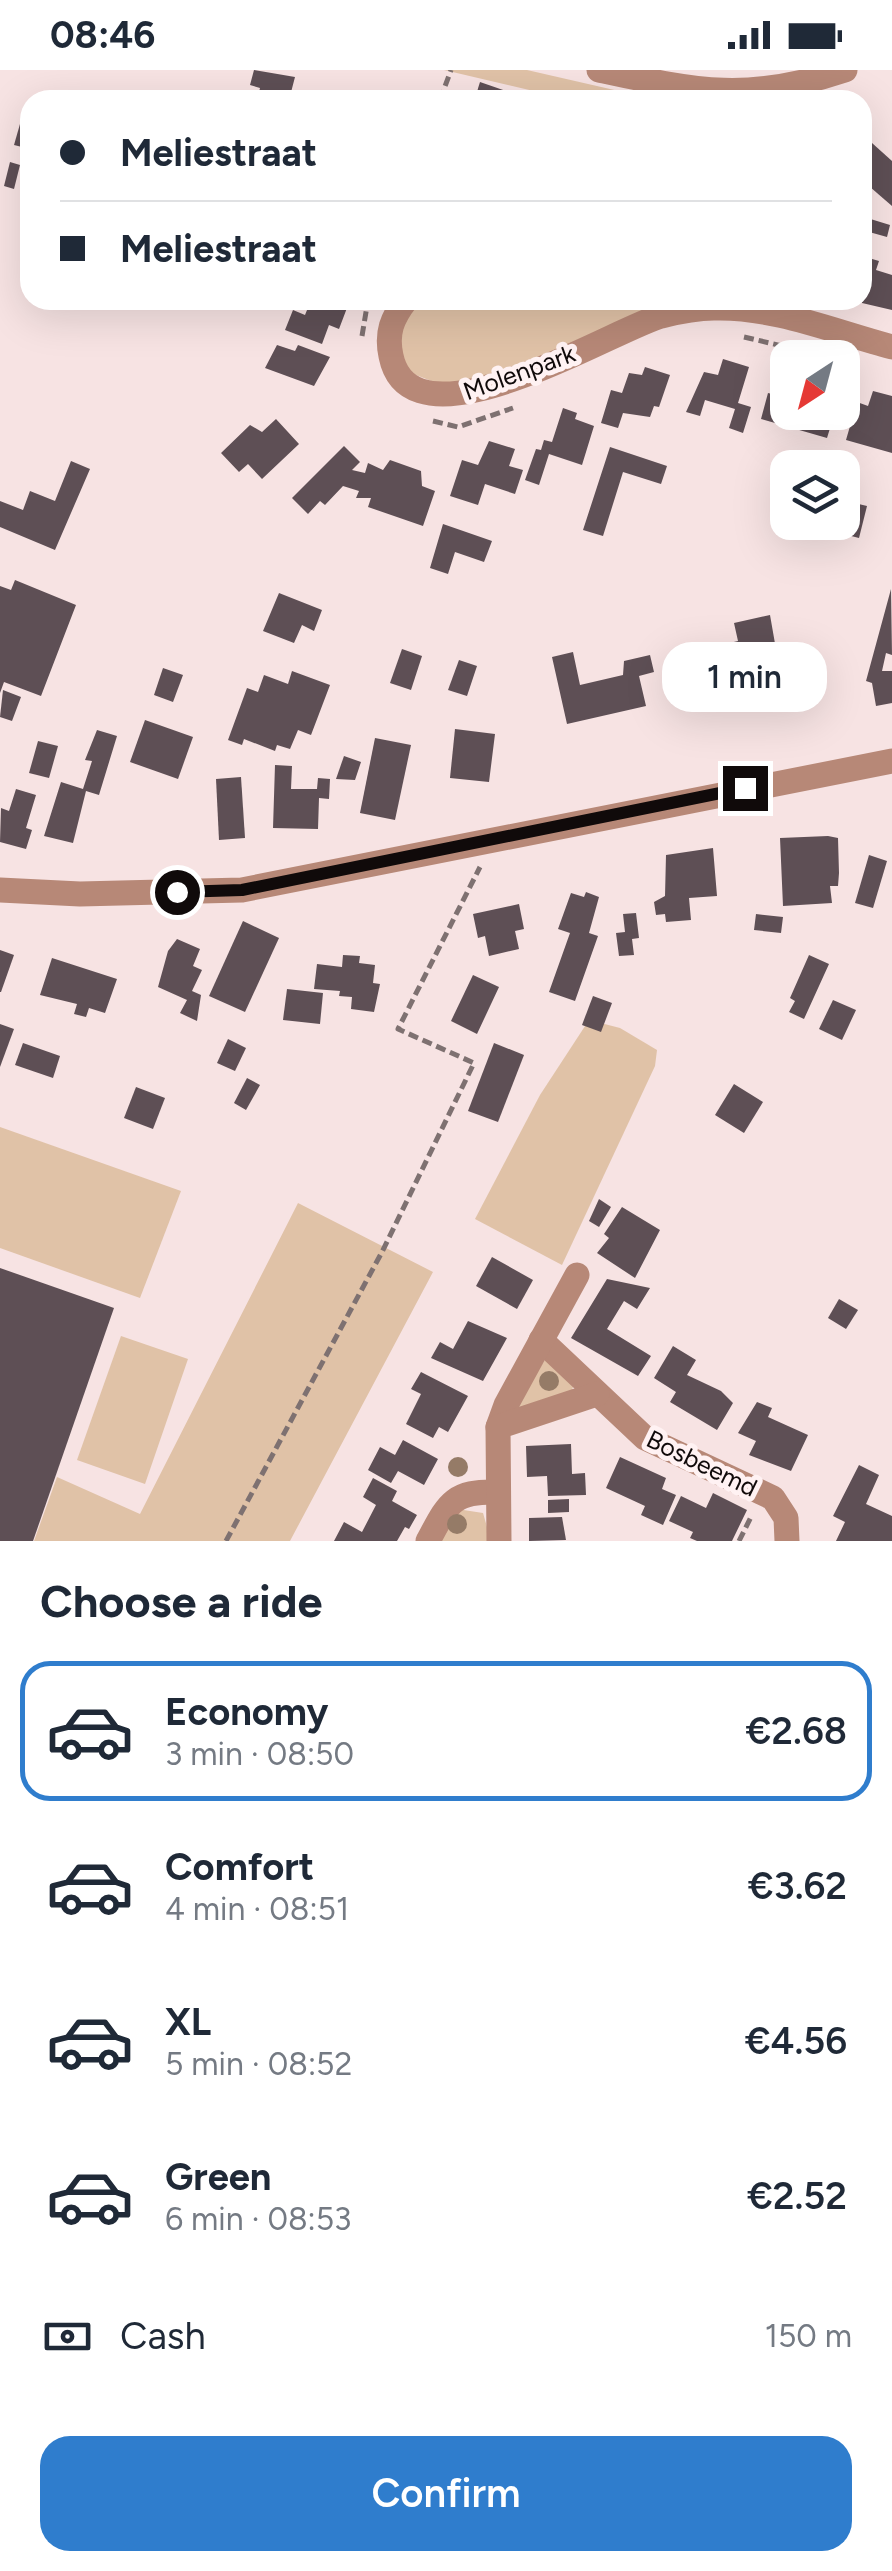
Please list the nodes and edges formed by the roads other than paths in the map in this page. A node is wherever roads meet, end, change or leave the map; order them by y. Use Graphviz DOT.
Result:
graph roads {
  1 [pos="599,70"];
  2 [pos="844,70"];
  3 [pos="690,90"];
  4 [pos="772,90"];
  5 [pos="398,310"];
  6 [pos="648,310"];
  7 [pos="732,310"];
  8 [pos="892,348"];
  9 [pos="892,761"];
  10 [pos="0,890"];
  11 [pos="577,1275"];
  12 [pos="540,1340"];
  13 [pos="597,1394"];
  14 [pos="498,1427"];
  15 [pos="496,1492"];
  16 [pos="428,1541"];
  17 [pos="499,1541"];
  18 [pos="787,1541"];
  1 -- 3 [label="street"];
  2 -- 4 [label="street"];
  5 -- 6 [label="street, Molenpark"];
  7 -- 8 [label="street, Molenpark"];
  9 -- 10 [label="street"];
  11 -- 12 [label="street"];
  12 -- 13 [label="street, Bosbeemd"];
  12 -- 14 [label="street"];
  13 -- 14 [label="street"];
  13 -- 18 [label="street, Bosbeemd"];
  14 -- 15 [label="street"];
  15 -- 16 [label="street"];
  15 -- 17 [label="street"];
}
